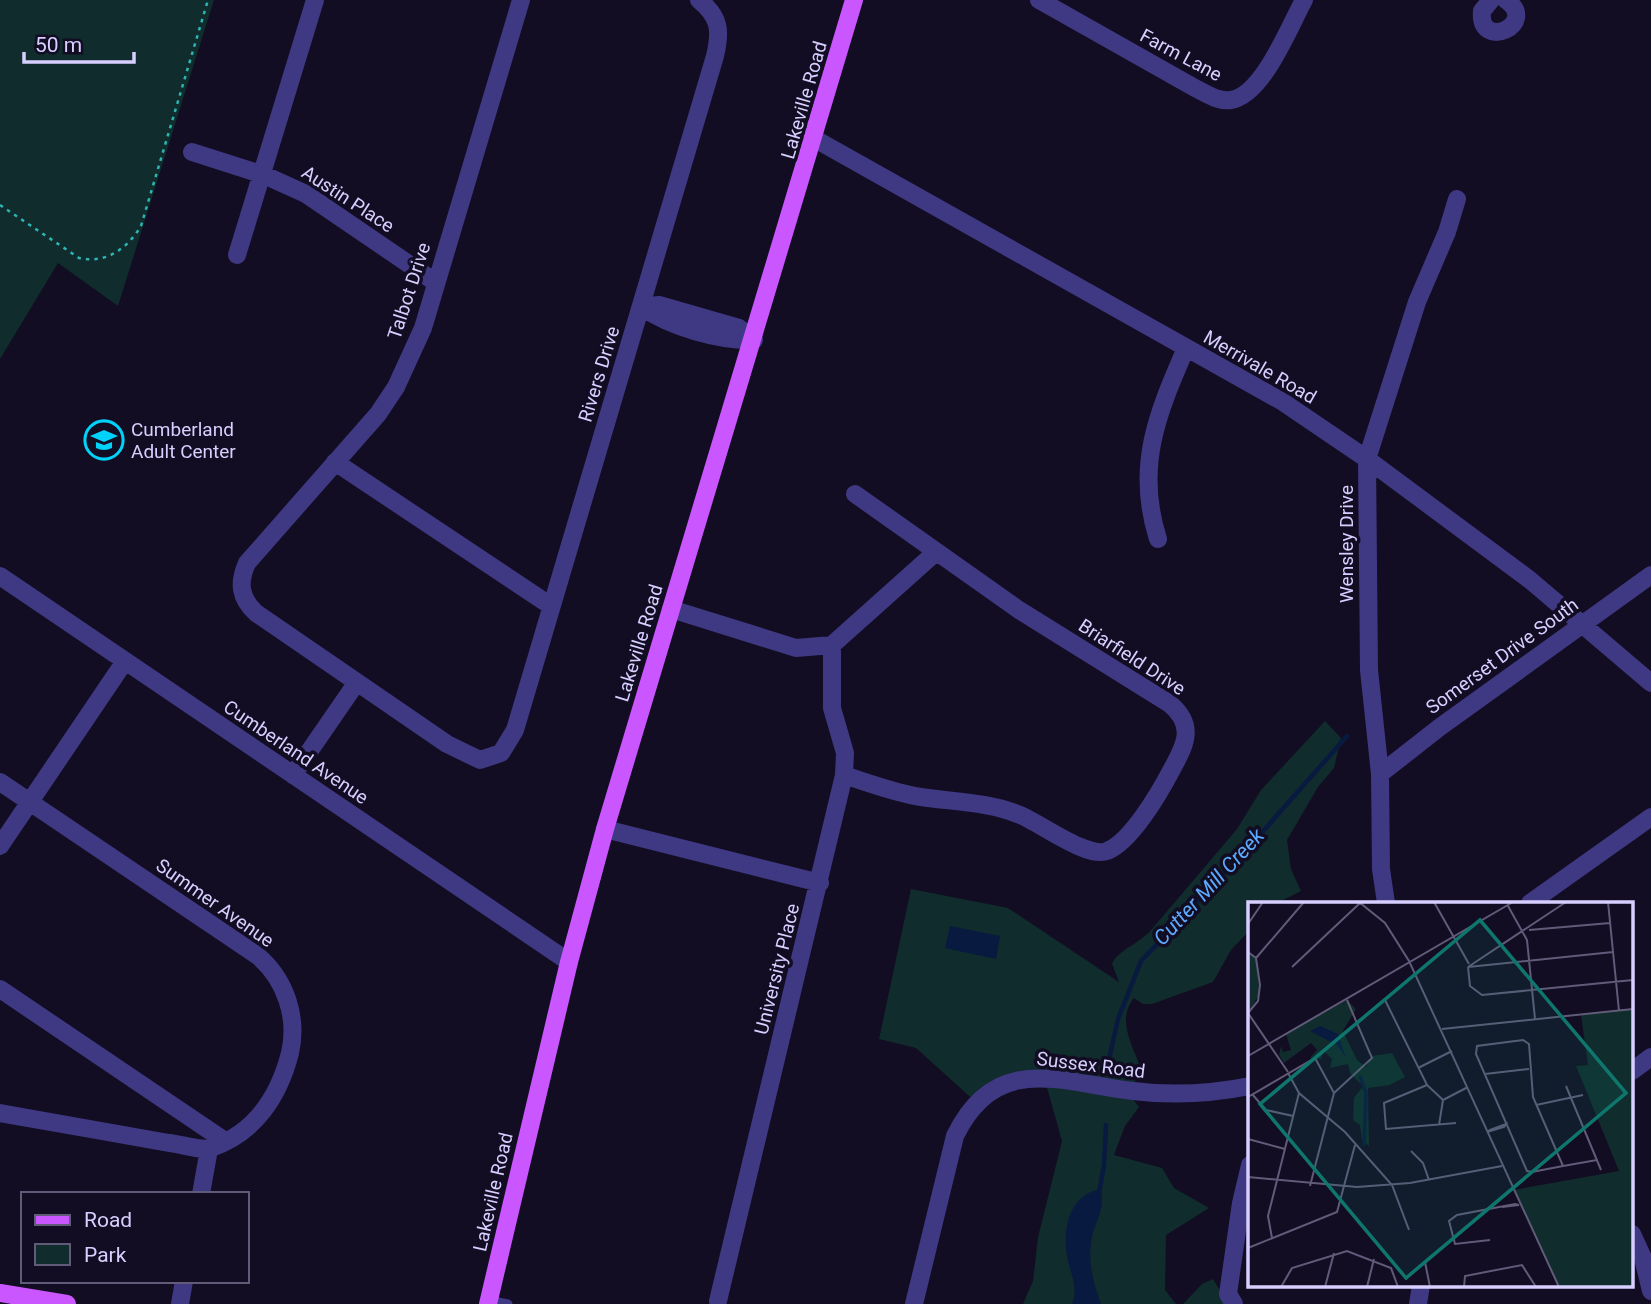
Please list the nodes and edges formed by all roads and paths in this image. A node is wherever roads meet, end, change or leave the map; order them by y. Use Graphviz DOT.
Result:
graph roads {
  1 [pos="208,0"];
  2 [pos="315,0"];
  3 [pos="521,0"];
  4 [pos="699,0"];
  5 [pos="854,0"];
  6 [pos="1039,0"];
  7 [pos="1304,0"];
  8 [pos="1491,0"];
  9 [pos="1506,0"];
  10 [pos="815,139"];
  11 [pos="192,152"];
  12 [pos="264,175"];
  13 [pos="1457,199"];
  14 [pos="0,205"];
  15 [pos="237,254"];
  16 [pos="435,282"];
  17 [pos="642,307"];
  18 [pos="754,340"];
  19 [pos="1186,348"];
  20 [pos="1367,459"];
  21 [pos="335,462"];
  22 [pos="856,494"];
  23 [pos="1158,539"];
  24 [pos="936,552"];
  25 [pos="1651,575"];
  26 [pos="0,576"];
  27 [pos="551,606"];
  28 [pos="671,608"];
  29 [pos="1583,624"];
  30 [pos="832,645"];
  31 [pos="125,661"];
  32 [pos="357,682"];
  33 [pos="1651,683"];
  34 [pos="1380,774"];
  35 [pos="293,775"];
  36 [pos="844,775"];
  37 [pos="0,782"];
  38 [pos="30,803"];
  39 [pos="1651,817"];
  40 [pos="605,829"];
  41 [pos="0,846"];
  42 [pos="820,883"];
  43 [pos="1386,902"];
  44 [pos="1531,902"];
  45 [pos="569,962"];
  46 [pos="0,989"];
  47 [pos="1651,1058"];
  48 [pos="1634,1070"];
  49 [pos="1248,1086"];
  50 [pos="0,1113"];
  51 [pos="217,1145"];
  52 [pos="1248,1174"];
  53 [pos="202,1192"];
  54 [pos="1634,1238"];
  55 [pos="184,1283"];
  56 [pos="1421,1286"];
  57 [pos="1651,1291"];
  58 [pos="0,1293"];
  59 [pos="718,1301"];
  60 [pos="488,1302"];
  61 [pos="67,1304"];
  62 [pos="180,1304"];
  63 [pos="508,1304"];
  64 [pos="914,1304"];
  65 [pos="1234,1304"];
  66 [pos="1418,1304"];
  1 -- 14 [label="path"];
  2 -- 12 [label="street"];
  3 -- 16 [label="street, Talbot Drive"];
  4 -- 17 [label="street, Rivers Drive"];
  5 -- 10 [label="main road, Lakeville Road"];
  6 -- 7 [label="street, Farm Lane"];
  8 -- 9 [label="street"];
  10 -- 18 [label="main road, Lakeville Road"];
  10 -- 19 [label="street, Merrivale Road"];
  11 -- 12 [label="street, Austin Place"];
  12 -- 15 [label="street"];
  12 -- 16 [label="street, Austin Place"];
  13 -- 20 [label="street, Wensley Drive"];
  16 -- 21 [label="street, Talbot Drive"];
  17 -- 18 [label="street"];
  17 -- 27 [label="street, Rivers Drive"];
  18 -- 28 [label="main road, Lakeville Road"];
  19 -- 20 [label="street, Merrivale Road"];
  19 -- 23 [label="street"];
  20 -- 29 [label="street, Merrivale Road"];
  20 -- 34 [label="street, Wensley Drive"];
  21 -- 27 [label="street"];
  21 -- 32 [label="street, Talbot Drive"];
  22 -- 24 [label="street, Briarfield Drive"];
  24 -- 30 [label="street"];
  24 -- 36 [label="street, Briarfield Drive"];
  25 -- 29 [label="street, Somerset Drive South"];
  26 -- 31 [label="street, Cumberland Avenue"];
  27 -- 32 [label="street, Rivers Drive"];
  28 -- 30 [label="street"];
  28 -- 40 [label="main road, Lakeville Road"];
  29 -- 33 [label="street, Merrivale Road"];
  29 -- 34 [label="street, Somerset Drive South"];
  30 -- 36 [label="street, University Place"];
  31 -- 35 [label="street, Cumberland Avenue"];
  31 -- 38 [label="street"];
  32 -- 35 [label="street"];
  34 -- 43 [label="street, Wensley Drive"];
  35 -- 45 [label="street, Cumberland Avenue"];
  36 -- 42 [label="street, University Place"];
  37 -- 38 [label="street, Summer Avenue"];
  38 -- 41 [label="street"];
  38 -- 51 [label="street, Summer Avenue"];
  39 -- 44 [label="street"];
  40 -- 42 [label="street"];
  40 -- 45 [label="main road, Lakeville Road"];
  42 -- 59 [label="street, University Place"];
  45 -- 60 [label="main road, Lakeville Road"];
  46 -- 51 [label="street"];
  47 -- 48 [label="street"];
  49 -- 64 [label="street, Sussex Road"];
  50 -- 51 [label="street"];
  51 -- 53 [label="street"];
  52 -- 65 [label="street"];
  54 -- 57 [label="street"];
  55 -- 62 [label="street"];
  56 -- 66 [label="street"];
  58 -- 61 [label="main road"];
  60 -- 63 [label="lane"];
}
